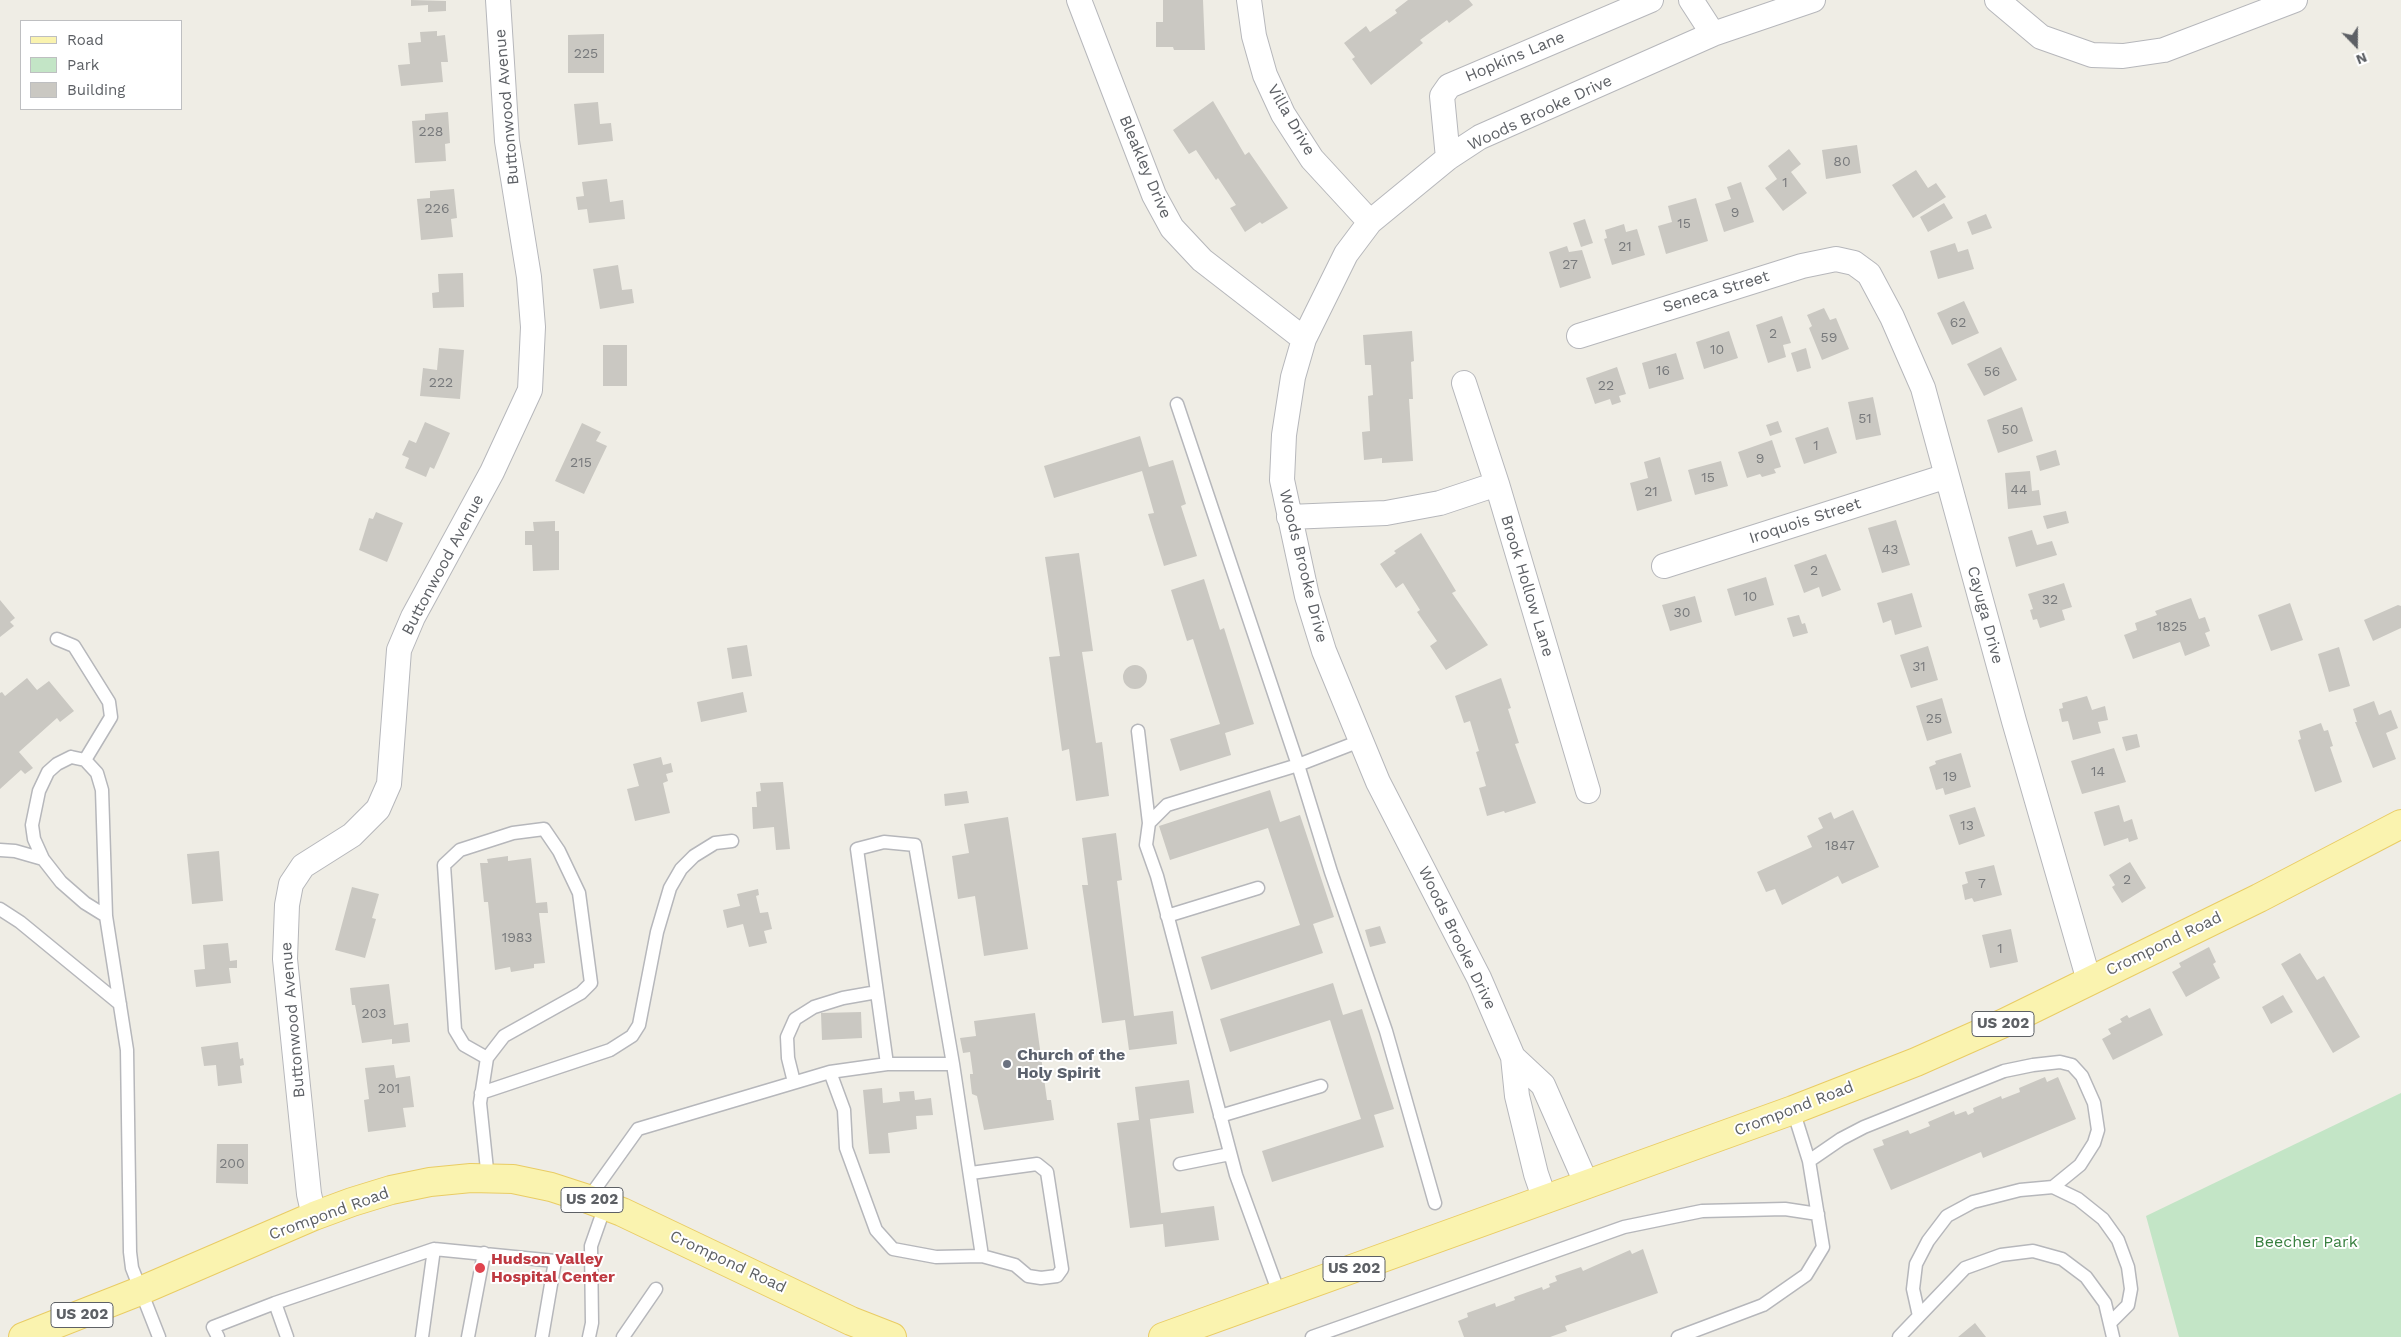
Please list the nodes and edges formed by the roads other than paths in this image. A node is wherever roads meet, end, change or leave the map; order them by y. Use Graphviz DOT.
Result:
graph roads {
  1 [pos="498,0"];
  2 [pos="1079,0"];
  3 [pos="1249,0"];
  4 [pos="1651,0"];
  5 [pos="1691,0"];
  6 [pos="1997,0"];
  7 [pos="2295,0"];
  8 [pos="1807,1"];
  9 [pos="1713,34"];
  10 [pos="1448,158"];
  11 [pos="1370,222"];
  12 [pos="1854,262"];
  13 [pos="1579,336"];
  14 [pos="1304,339"];
  15 [pos="1464,383"];
  16 [pos="1178,404"];
  17 [pos="1947,476"];
  18 [pos="1497,484"];
  19 [pos="1289,517"];
  20 [pos="1664,566"];
  21 [pos="57,639"];
  22 [pos="1138,731"];
  23 [pos="1360,741"];
  24 [pos="85,760"];
  25 [pos="1298,765"];
  26 [pos="1588,791"];
  27 [pos="1149,823"];
  28 [pos="2401,824"];
  29 [pos="732,841"];
  30 [pos="0,850"];
  31 [pos="43,859"];
  32 [pos="1258,888"];
  33 [pos="0,909"];
  34 [pos="106,916"];
  35 [pos="1168,916"];
  36 [pos="2089,981"];
  37 [pos="877,992"];
  38 [pos="120,1004"];
  39 [pos="1514,1057"];
  40 [pos="487,1058"];
  41 [pos="888,1064"];
  42 [pos="953,1064"];
  43 [pos="830,1072"];
  44 [pos="794,1082"];
  45 [pos="1321,1086"];
  46 [pos="481,1092"];
  47 [pos="1793,1110"];
  48 [pos="1220,1116"];
  49 [pos="1230,1154"];
  50 [pos="1809,1161"];
  51 [pos="1180,1164"];
  52 [pos="971,1173"];
  53 [pos="488,1179"];
  54 [pos="1587,1184"];
  55 [pos="2053,1187"];
  56 [pos="1545,1200"];
  57 [pos="596,1202"];
  58 [pos="1435,1203"];
  59 [pos="1818,1214"];
  60 [pos="314,1216"];
  61 [pos="434,1249"];
  62 [pos="484,1254"];
  63 [pos="982,1256"];
  64 [pos="656,1289"];
  65 [pos="140,1292"];
  66 [pos="1280,1296"];
  67 [pos="275,1303"];
  68 [pos="1919,1316"];
  69 [pos="2110,1322"];
  70 [pos="23,1337"];
  71 [pos="159,1337"];
  72 [pos="218,1337"];
  73 [pos="287,1337"];
  74 [pos="422,1337"];
  75 [pos="468,1337"];
  76 [pos="542,1337"];
  77 [pos="589,1337"];
  78 [pos="623,1337"];
  79 [pos="892,1337"];
  80 [pos="1163,1337"];
  81 [pos="1312,1337"];
  82 [pos="1678,1337"];
  83 [pos="1899,1337"];
  84 [pos="2113,1337"];
  1 -- 60 [label="street, Buttonwood Avenue"];
  2 -- 14 [label="street, Bleakley Drive"];
  3 -- 11 [label="street, Villa Drive"];
  4 -- 10 [label="street, Hopkins Lane"];
  5 -- 9 [label="street"];
  6 -- 7 [label="street"];
  8 -- 9 [label="street, Woods Brooke Drive"];
  9 -- 10 [label="street, Woods Brooke Drive"];
  10 -- 11 [label="street, Woods Brooke Drive"];
  11 -- 14 [label="street, Woods Brooke Drive"];
  12 -- 13 [label="street, Seneca Street"];
  12 -- 17 [label="street, Cayuga Drive"];
  14 -- 19 [label="street, Woods Brooke Drive"];
  15 -- 18 [label="street, Brook Hollow Lane"];
  16 -- 25 [label="lane"];
  17 -- 20 [label="street, Iroquois Street"];
  17 -- 36 [label="street, Cayuga Drive"];
  18 -- 19 [label="street"];
  18 -- 26 [label="street, Brook Hollow Lane"];
  19 -- 23 [label="street, Woods Brooke Drive"];
  21 -- 24 [label="lane"];
  22 -- 27 [label="lane"];
  23 -- 25 [label="lane"];
  23 -- 39 [label="street, Woods Brooke Drive"];
  24 -- 31 [label="lane"];
  24 -- 34 [label="lane"];
  25 -- 27 [label="lane"];
  25 -- 58 [label="lane"];
  27 -- 35 [label="lane"];
  28 -- 36 [label="main road, Crompond Road / US 202"];
  29 -- 46 [label="lane"];
  30 -- 31 [label="lane"];
  31 -- 34 [label="lane"];
  32 -- 35 [label="lane"];
  33 -- 38 [label="lane"];
  34 -- 38 [label="lane"];
  35 -- 48 [label="lane"];
  36 -- 47 [label="main road, Crompond Road / US 202"];
  37 -- 41 [label="lane"];
  37 -- 42 [label="lane"];
  37 -- 44 [label="lane"];
  38 -- 65 [label="lane"];
  39 -- 54 [label="street, Woods Brooke Drive"];
  39 -- 56 [label="street, Woods Brooke Drive"];
  40 -- 40 [label="lane"];
  40 -- 46 [label="lane"];
  41 -- 42 [label="lane"];
  41 -- 43 [label="lane"];
  42 -- 52 [label="lane"];
  43 -- 44 [label="lane"];
  43 -- 63 [label="lane"];
  44 -- 57 [label="lane"];
  45 -- 48 [label="lane"];
  46 -- 53 [label="lane"];
  47 -- 50 [label="lane"];
  47 -- 54 [label="main road, Crompond Road / US 202"];
  48 -- 49 [label="lane"];
  49 -- 51 [label="lane"];
  49 -- 66 [label="lane"];
  50 -- 55 [label="lane"];
  50 -- 59 [label="lane"];
  52 -- 63 [label="lane"];
  52 -- 63 [label="lane"];
  53 -- 57 [label="main road, Crompond Road / US 202"];
  53 -- 60 [label="main road, Crompond Road / US 202"];
  54 -- 56 [label="main road, Crompond Road / US 202"];
  55 -- 68 [label="lane"];
  55 -- 69 [label="lane"];
  56 -- 66 [label="main road, Crompond Road / US 202"];
  57 -- 77 [label="lane"];
  57 -- 79 [label="main road, Crompond Road / US 202"];
  59 -- 81 [label="lane"];
  59 -- 82 [label="lane"];
  60 -- 65 [label="main road, Crompond Road / US 202"];
  61 -- 62 [label="lane"];
  61 -- 67 [label="lane"];
  61 -- 74 [label="lane"];
  62 -- 75 [label="lane"];
  62 -- 76 [label="lane"];
  64 -- 78 [label="lane"];
  65 -- 70 [label="main road, Crompond Road / US 202"];
  65 -- 71 [label="lane"];
  66 -- 80 [label="main road, Crompond Road / US 202"];
  67 -- 72 [label="lane"];
  67 -- 73 [label="lane"];
  68 -- 69 [label="lane"];
  68 -- 83 [label="lane"];
  69 -- 84 [label="lane"];
}
